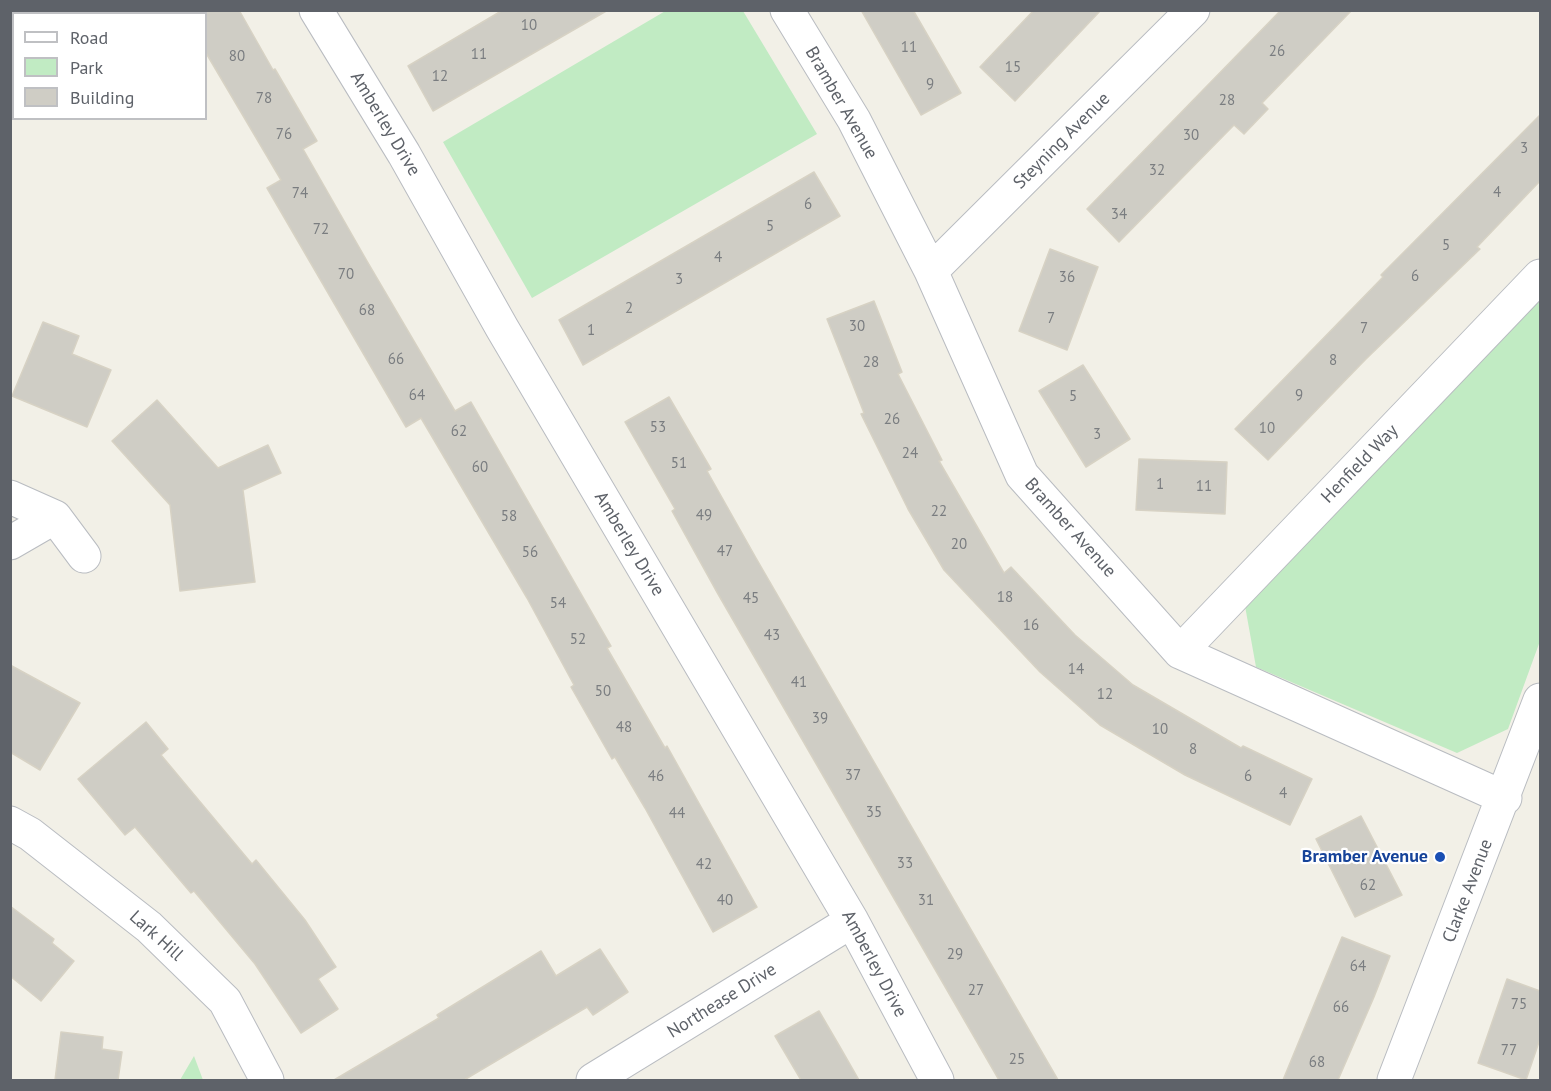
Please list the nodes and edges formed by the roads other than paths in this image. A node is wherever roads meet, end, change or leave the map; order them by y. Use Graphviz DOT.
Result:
graph roads {
  1 [pos="316,10"];
  2 [pos="787,10"];
  3 [pos="1193,10"];
  4 [pos="931,271"];
  5 [pos="1540,276"];
  6 [pos="10,497"];
  7 [pos="55,517"];
  8 [pos="10,543"];
  9 [pos="84,556"];
  10 [pos="1180,652"];
  11 [pos="1540,700"];
  12 [pos="1505,798"];
  13 [pos="10,823"];
  14 [pos="852,921"];
  15 [pos="267,1080"];
  16 [pos="593,1080"];
  17 [pos="937,1080"];
  18 [pos="1394,1080"];
  1 -- 14 [label="street, Amberley Drive"];
  2 -- 4 [label="street, Bramber Avenue"];
  3 -- 4 [label="street, Steyning Avenue"];
  4 -- 10 [label="street, Bramber Avenue"];
  5 -- 10 [label="street, Henfield Way"];
  6 -- 7 [label="street"];
  7 -- 8 [label="street"];
  7 -- 9 [label="street"];
  10 -- 12 [label="street, Bramber Avenue"];
  11 -- 12 [label="street, Clarke Avenue"];
  12 -- 18 [label="street, Clarke Avenue"];
  13 -- 15 [label="street, Lark Hill"];
  14 -- 16 [label="street, Northease Drive"];
  14 -- 17 [label="street, Amberley Drive"];
}
